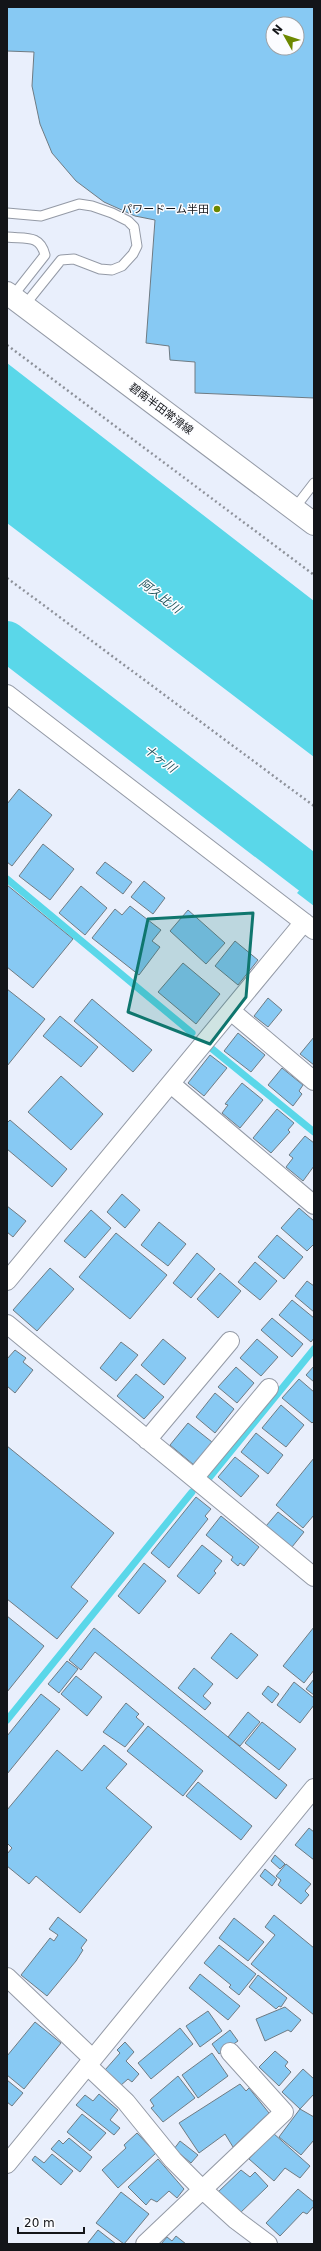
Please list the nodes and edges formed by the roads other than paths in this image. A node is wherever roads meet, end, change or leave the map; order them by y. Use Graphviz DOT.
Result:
graph roads {
  1 [pos="7,213"];
  2 [pos="7,237"];
  3 [pos="14,299"];
  4 [pos="314,483"];
  5 [pos="294,509"];
  6 [pos="314,524"];
  7 [pos="7,694"];
  8 [pos="309,926"];
  9 [pos="231,1011"];
  10 [pos="314,1081"];
  11 [pos="171,1084"];
  12 [pos="314,1205"];
  13 [pos="7,1281"];
  14 [pos="7,1324"];
  15 [pos="230,1341"];
  16 [pos="269,1388"];
  17 [pos="147,1440"];
  18 [pos="195,1477"];
  19 [pos="314,1577"];
  20 [pos="314,1788"];
  21 [pos="7,1978"];
  22 [pos="230,2052"];
  23 [pos="91,2063"];
  24 [pos="7,2164"];
  25 [pos="202,2189"];
  26 [pos="145,2244"];
  27 [pos="268,2244"];
  1 -- 3 [label="lane"];
  2 -- 3 [label="lane"];
  3 -- 5 [label="main road, 碧南半田常滑線"];
  4 -- 5 [label="lane"];
  5 -- 6 [label="main road, 碧南半田常滑線"];
  7 -- 8 [label="street"];
  8 -- 9 [label="street"];
  9 -- 10 [label="street"];
  9 -- 11 [label="street"];
  11 -- 12 [label="street"];
  11 -- 13 [label="street"];
  14 -- 17 [label="street"];
  15 -- 17 [label="street"];
  16 -- 18 [label="street"];
  17 -- 18 [label="street"];
  18 -- 19 [label="street"];
  20 -- 23 [label="street"];
  21 -- 23 [label="street"];
  22 -- 25 [label="street"];
  23 -- 24 [label="street"];
  23 -- 25 [label="street"];
  25 -- 26 [label="street"];
  25 -- 27 [label="street"];
}
